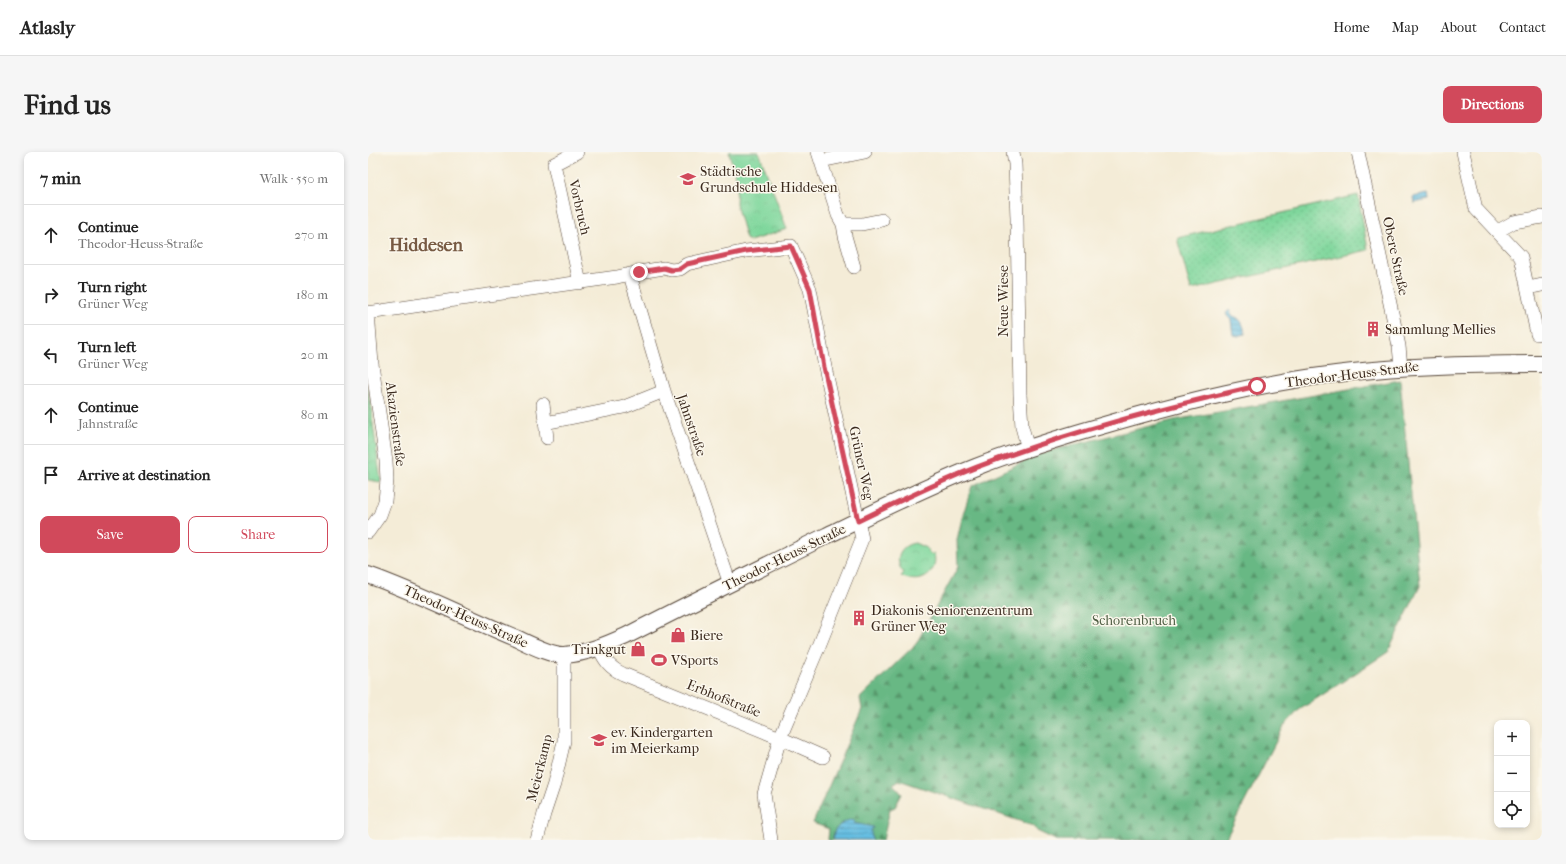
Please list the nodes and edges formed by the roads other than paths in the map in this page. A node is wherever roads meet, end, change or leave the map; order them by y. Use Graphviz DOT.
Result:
graph roads {
  1 [pos="577,152"];
  2 [pos="865,152"];
  3 [pos="1013,152"];
  4 [pos="1358,152"];
  5 [pos="1463,152"];
  6 [pos="819,157"];
  7 [pos="1542,217"];
  8 [pos="882,220"];
  9 [pos="843,224"];
  10 [pos="1498,231"];
  11 [pos="854,267"];
  12 [pos="630,275"];
  13 [pos="580,283"];
  14 [pos="1542,286"];
  15 [pos="1528,288"];
  16 [pos="368,312"];
  17 [pos="1537,334"];
  18 [pos="370,364"];
  19 [pos="1542,364"];
  20 [pos="1401,367"];
  21 [pos="664,391"];
  22 [pos="543,404"];
  23 [pos="545,423"];
  24 [pos="547,438"];
  25 [pos="1028,449"];
  26 [pos="858,521"];
  27 [pos="368,532"];
  28 [pos="368,575"];
  29 [pos="730,584"];
  30 [pos="599,648"];
  31 [pos="564,655"];
  32 [pos="780,738"];
  33 [pos="823,757"];
  34 [pos="538,840"];
  35 [pos="771,840"];
  1 -- 13 [label="street, Vorbruch"];
  2 -- 6 [label="street"];
  3 -- 25 [label="street, Neue Wiese"];
  4 -- 20 [label="street, Obere Straße"];
  5 -- 10 [label="street"];
  6 -- 9 [label="street"];
  7 -- 10 [label="street"];
  8 -- 9 [label="street"];
  9 -- 11 [label="street"];
  10 -- 15 [label="street"];
  12 -- 13 [label="street"];
  12 -- 21 [label="street, Jahnstraße"];
  12 -- 26 [label="street, Grüner Weg"];
  13 -- 16 [label="street"];
  14 -- 15 [label="street"];
  15 -- 17 [label="street"];
  16 -- 18 [label="street, Akazienstraße"];
  18 -- 27 [label="street, Akazienstraße"];
  19 -- 20 [label="main road, Theodor-Heuss-Straße"];
  20 -- 25 [label="main road, Theodor-Heuss-Straße"];
  21 -- 23 [label="street"];
  21 -- 29 [label="street, Jahnstraße"];
  22 -- 23 [label="street"];
  23 -- 24 [label="street"];
  25 -- 26 [label="main road, Theodor-Heuss-Straße"];
  26 -- 29 [label="main road, Theodor-Heuss-Straße"];
  26 -- 32 [label="street, Grüner Weg"];
  28 -- 31 [label="main road, Theodor-Heuss-Straße"];
  29 -- 30 [label="main road, Theodor-Heuss-Straße"];
  30 -- 31 [label="main road, Theodor-Heuss-Straße"];
  30 -- 32 [label="street, Erbhofstraße"];
  31 -- 34 [label="street, Meierkamp"];
  32 -- 33 [label="street, Erbhofstraße"];
  32 -- 35 [label="street, Grüner Weg"];
}
